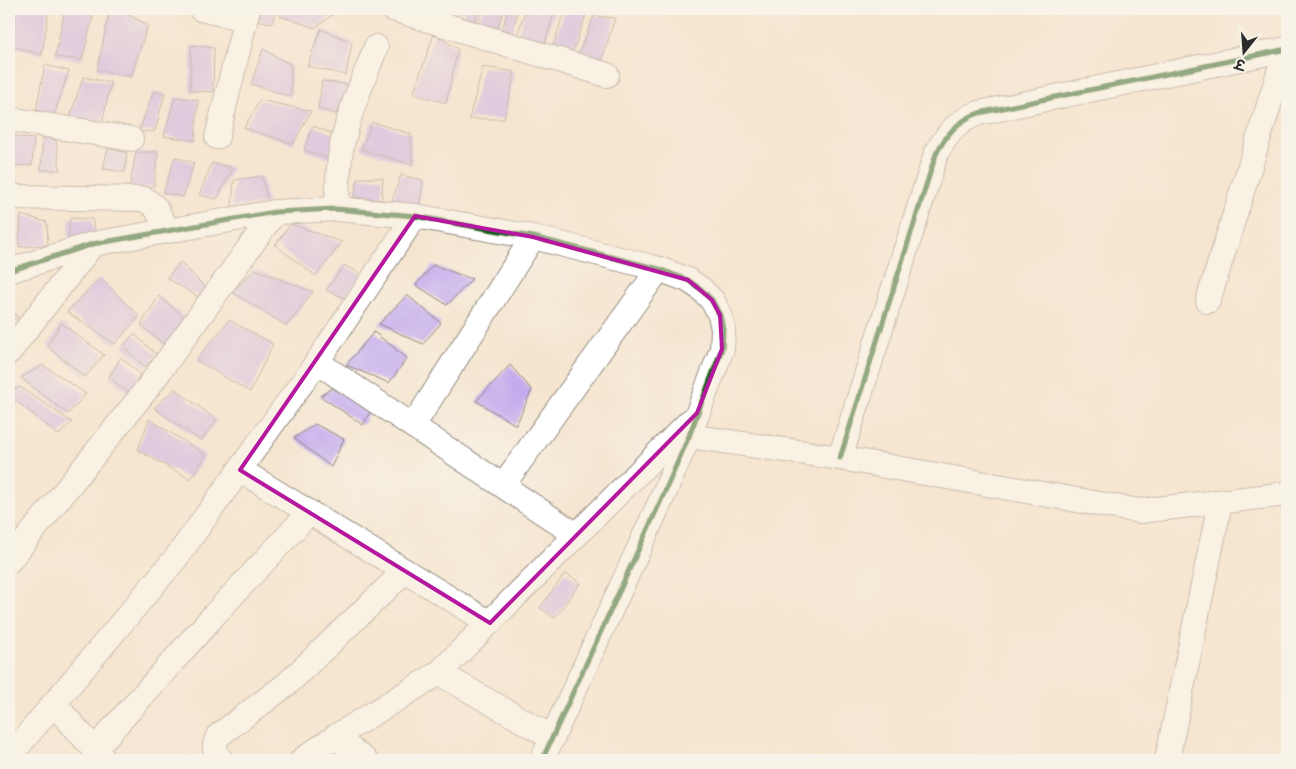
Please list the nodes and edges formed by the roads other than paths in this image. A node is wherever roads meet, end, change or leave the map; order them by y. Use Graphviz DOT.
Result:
graph roads {
  1 [pos="201,9"];
  2 [pos="394,9"];
  3 [pos="247,14"];
  4 [pos="376,47"];
  5 [pos="1286,50"];
  6 [pos="607,75"];
  7 [pos="9,119"];
  8 [pos="217,137"];
  9 [pos="130,139"];
  10 [pos="9,197"];
  11 [pos="336,209"];
  12 [pos="276,212"];
  13 [pos="415,216"];
  14 [pos="167,230"];
  15 [pos="533,237"];
  16 [pos="92,244"];
  17 [pos="659,269"];
  18 [pos="9,271"];
  19 [pos="1208,301"];
  20 [pos="9,352"];
  21 [pos="317,362"];
  22 [pos="697,414"];
  23 [pos="412,426"];
  24 [pos="689,436"];
  25 [pos="840,458"];
  26 [pos="240,470"];
  27 [pos="503,485"];
  28 [pos="1287,494"];
  29 [pos="1220,503"];
  30 [pos="309,512"];
  31 [pos="575,534"];
  32 [pos="9,561"];
  33 [pos="405,571"];
  34 [pos="490,623"];
  35 [pos="439,673"];
  36 [pos="54,704"];
  37 [pos="335,737"];
  38 [pos="553,738"];
  39 [pos="99,755"];
  40 [pos="9,757"];
  41 [pos="221,760"];
  42 [pos="302,760"];
  43 [pos="365,760"];
  44 [pos="542,760"];
  45 [pos="1167,760"];
  1 -- 3 [label="street"];
  2 -- 6 [label="street"];
  3 -- 8 [label="street"];
  4 -- 11 [label="street"];
  5 -- 19 [label="street"];
  5 -- 25 [label="street"];
  7 -- 9 [label="street"];
  10 -- 14 [label="street"];
  11 -- 12 [label="street"];
  11 -- 13 [label="street"];
  12 -- 14 [label="street"];
  12 -- 32 [label="street"];
  13 -- 15 [label="street"];
  13 -- 21 [label="street"];
  14 -- 16 [label="street"];
  15 -- 17 [label="street"];
  15 -- 23 [label="street"];
  16 -- 18 [label="street"];
  16 -- 20 [label="street"];
  17 -- 22 [label="street"];
  17 -- 27 [label="street"];
  21 -- 23 [label="street"];
  21 -- 26 [label="street"];
  22 -- 24 [label="street"];
  22 -- 31 [label="street"];
  23 -- 27 [label="street"];
  24 -- 25 [label="street"];
  24 -- 38 [label="street"];
  25 -- 29 [label="street"];
  26 -- 30 [label="street"];
  26 -- 36 [label="street"];
  27 -- 31 [label="street"];
  28 -- 29 [label="street"];
  29 -- 45 [label="street"];
  30 -- 33 [label="street"];
  30 -- 39 [label="street"];
  31 -- 34 [label="street"];
  33 -- 34 [label="street"];
  33 -- 41 [label="street"];
  34 -- 35 [label="street"];
  35 -- 37 [label="street"];
  35 -- 38 [label="street"];
  36 -- 39 [label="street"];
  36 -- 40 [label="street"];
  37 -- 42 [label="street"];
  37 -- 43 [label="street"];
  38 -- 44 [label="street"];
}
